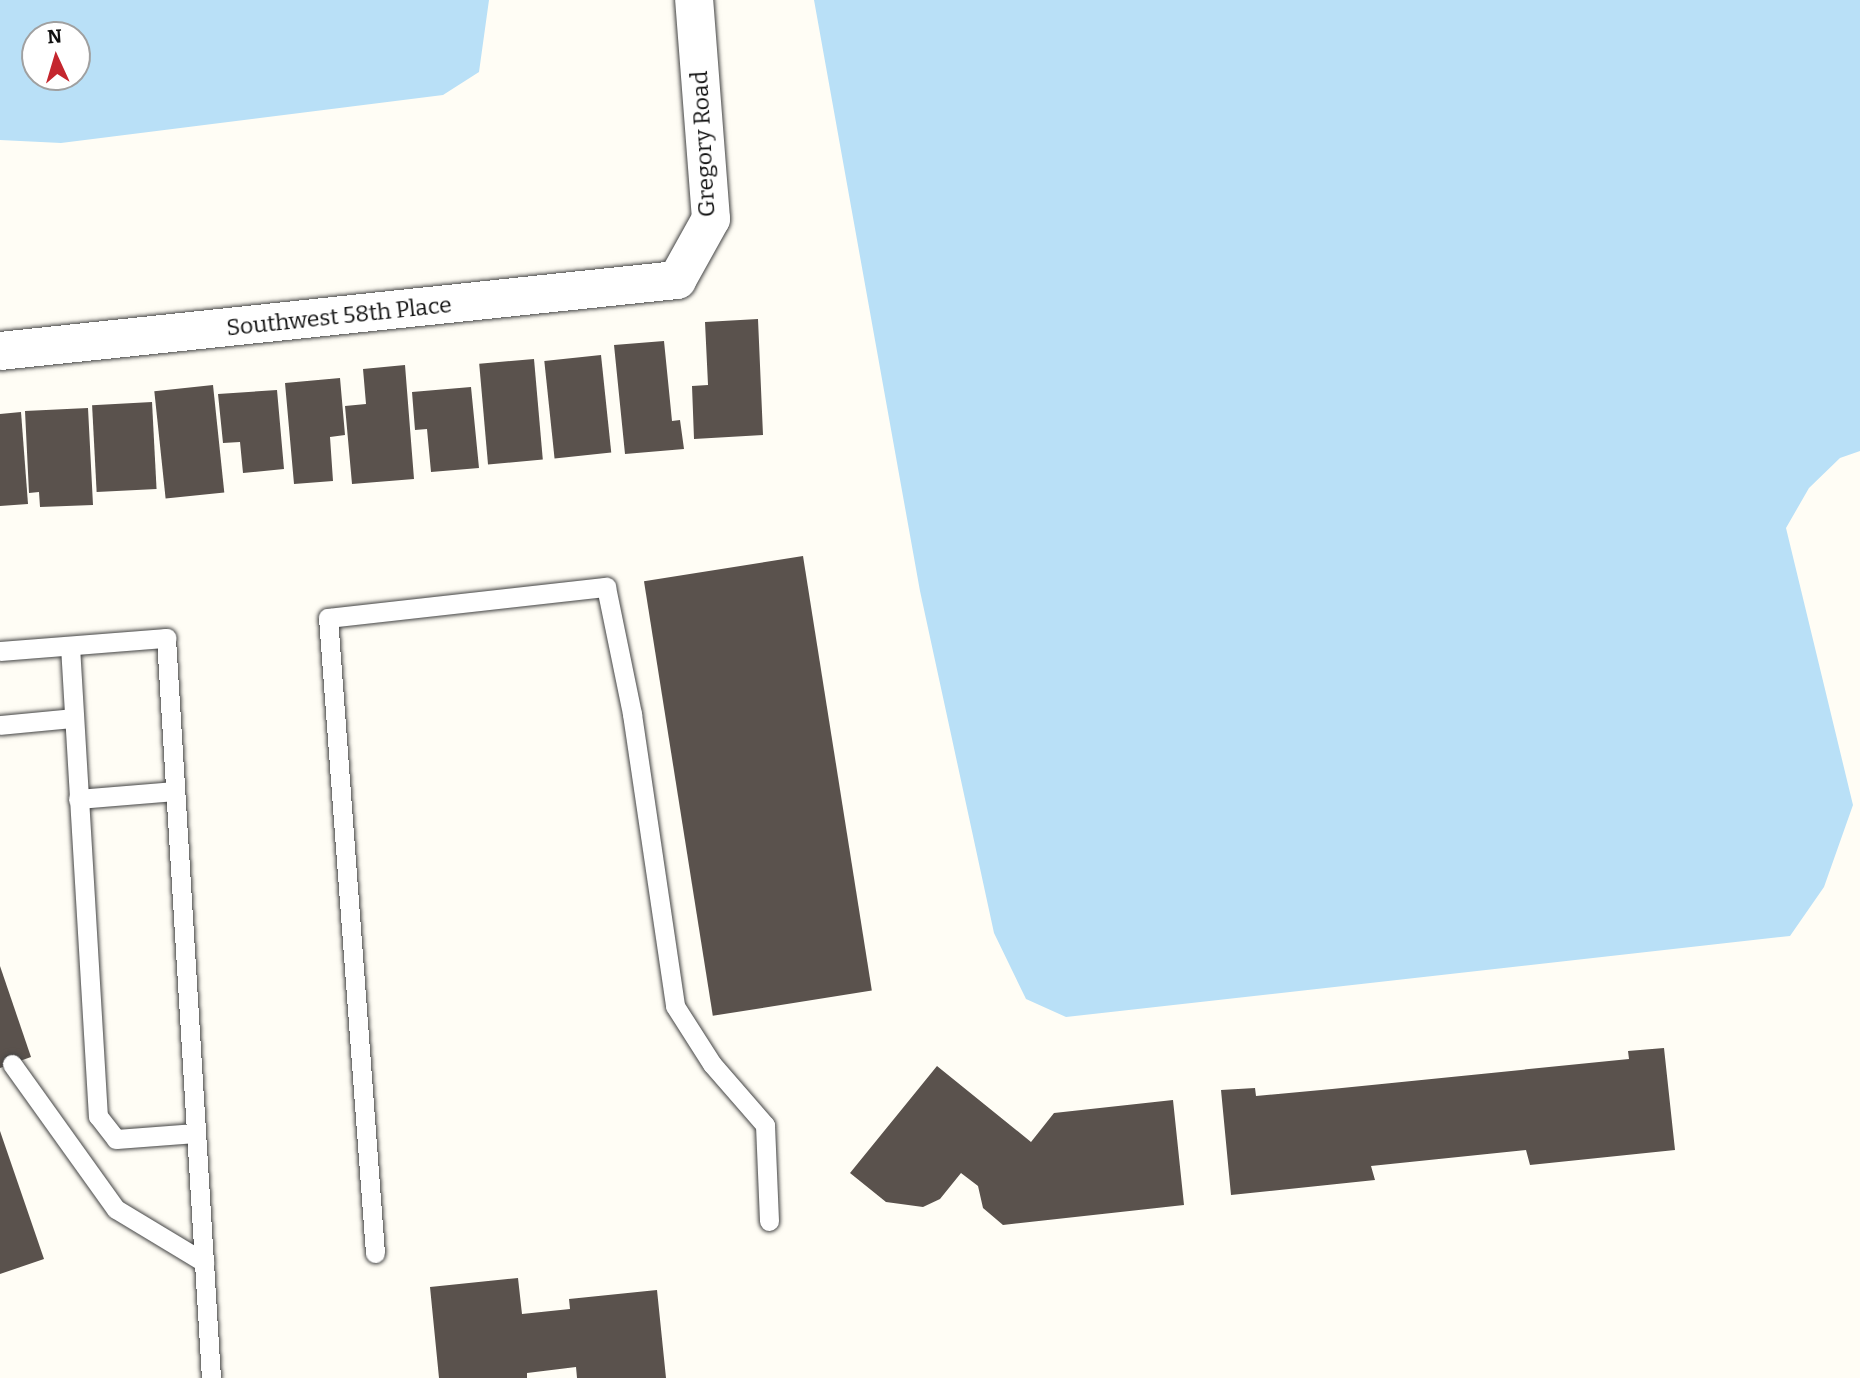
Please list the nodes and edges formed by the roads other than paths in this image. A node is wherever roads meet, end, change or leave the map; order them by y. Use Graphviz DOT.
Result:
graph roads {
  1 [pos="694,0"];
  2 [pos="677,280"];
  3 [pos="0,351"];
  4 [pos="70,646"];
  5 [pos="0,651"];
  6 [pos="73,718"];
  7 [pos="0,724"];
  8 [pos="175,791"];
  9 [pos="78,799"];
  10 [pos="12,1064"];
  11 [pos="196,1133"];
  12 [pos="769,1221"];
  13 [pos="375,1253"];
  14 [pos="204,1262"];
  15 [pos="211,1378"];
  1 -- 2 [label="street, Gregory Road"];
  2 -- 3 [label="street, Southwest 58th Place"];
  4 -- 5 [label="lane"];
  4 -- 6 [label="lane"];
  4 -- 8 [label="lane"];
  6 -- 7 [label="lane"];
  6 -- 9 [label="lane"];
  8 -- 9 [label="lane"];
  8 -- 11 [label="lane"];
  9 -- 11 [label="lane"];
  10 -- 14 [label="lane"];
  11 -- 14 [label="lane"];
  12 -- 13 [label="lane"];
  14 -- 15 [label="lane"];
}
